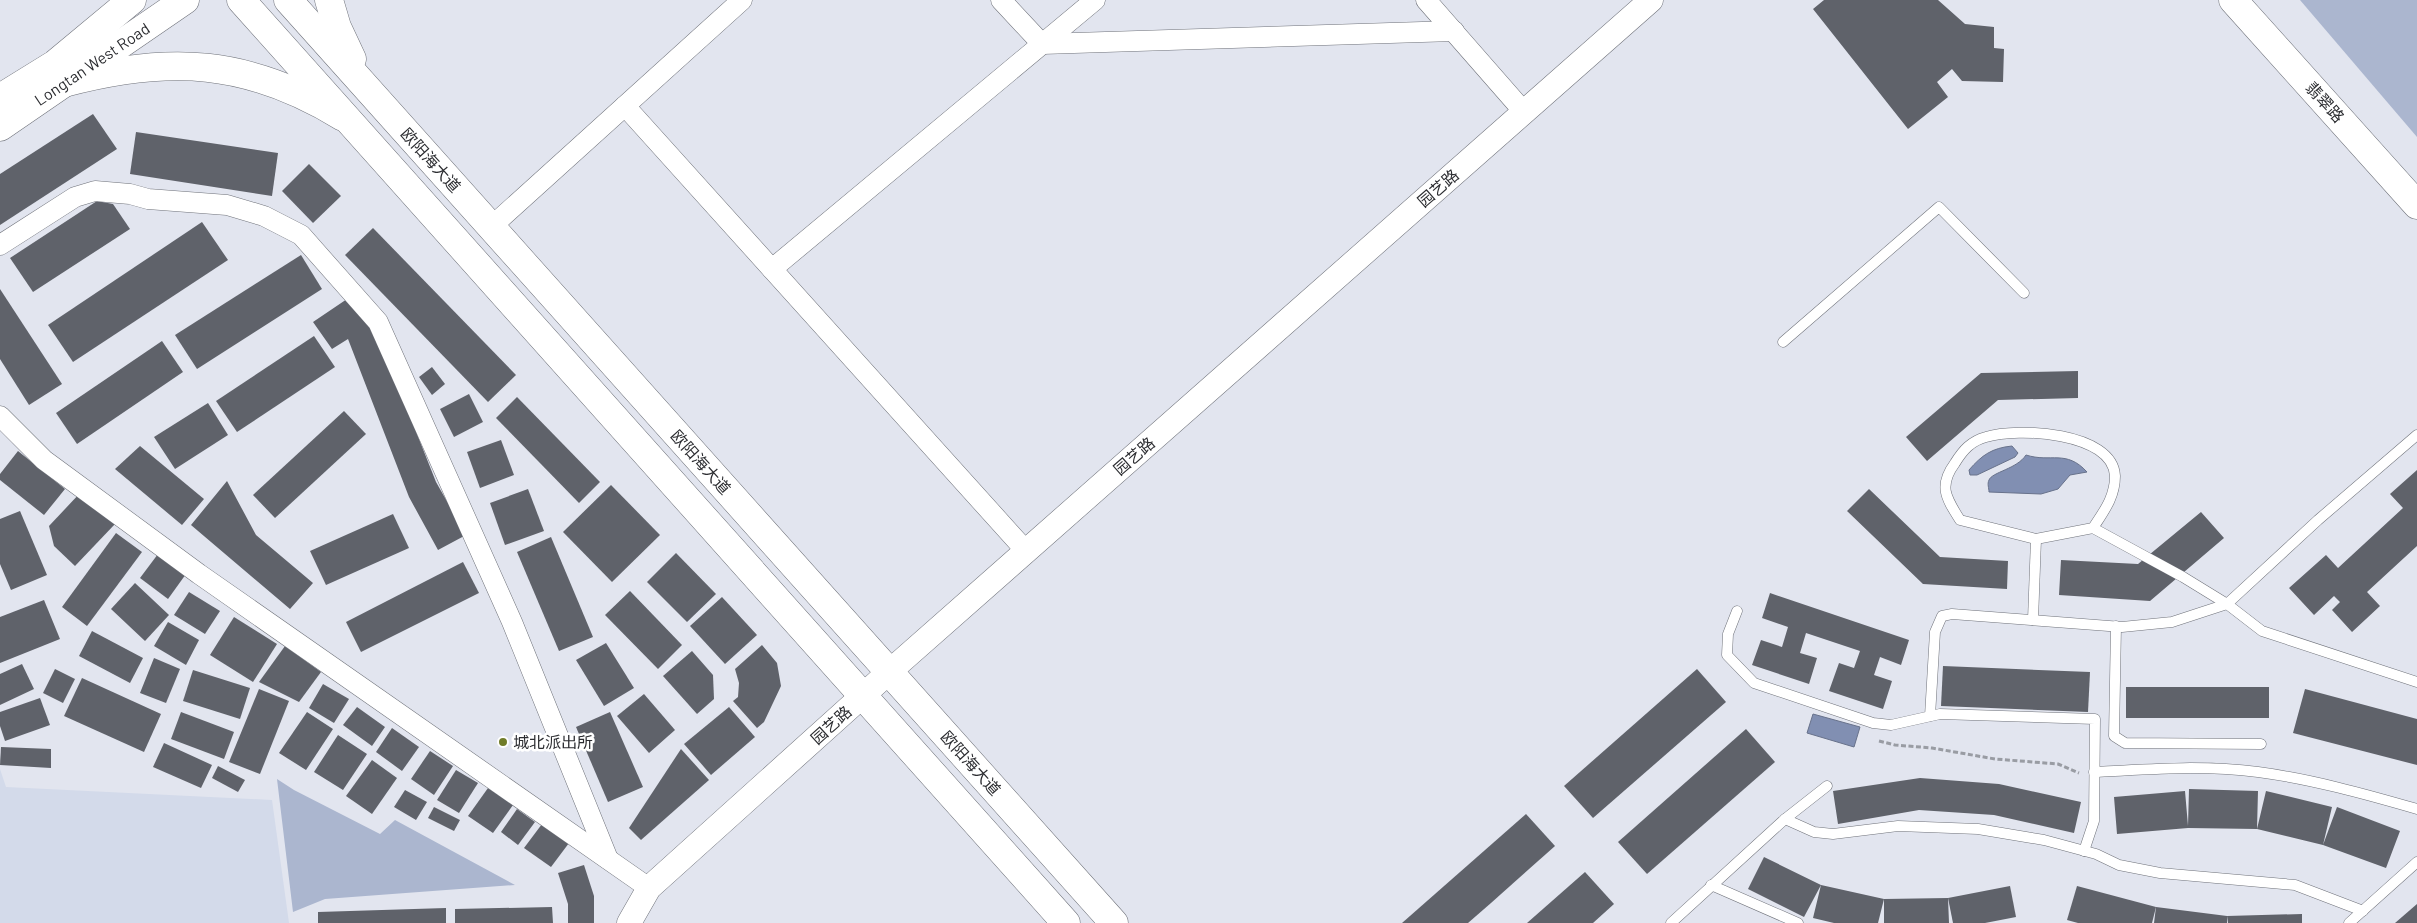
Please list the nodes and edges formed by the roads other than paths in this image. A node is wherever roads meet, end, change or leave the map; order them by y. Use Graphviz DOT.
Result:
graph roads {
  1 [pos="132,0"];
  2 [pos="185,0"];
  3 [pos="241,0"];
  4 [pos="288,0"];
  5 [pos="329,0"];
  6 [pos="742,0"];
  7 [pos="1001,0"];
  8 [pos="1095,0"];
  9 [pos="1426,0"];
  10 [pos="1651,0"];
  11 [pos="2233,0"];
  12 [pos="1454,31"];
  13 [pos="1042,44"];
  14 [pos="64,83"];
  15 [pos="375,97"];
  16 [pos="0,98"];
  17 [pos="626,106"];
  18 [pos="1524,112"];
  19 [pos="348,120"];
  20 [pos="0,127"];
  21 [pos="2417,205"];
  22 [pos="491,227"];
  23 [pos="0,245"];
  24 [pos="772,269"];
  25 [pos="2024,293"];
  26 [pos="1784,342"];
  27 [pos="0,416"];
  28 [pos="2417,435"];
  29 [pos="2093,528"];
  30 [pos="2036,539"];
  31 [pos="1026,551"];
  32 [pos="2227,604"];
  33 [pos="1737,611"];
  34 [pos="2032,620"];
  35 [pos="2116,626"];
  36 [pos="889,672"];
  37 [pos="2417,682"];
  38 [pos="863,696"];
  39 [pos="1930,716"];
  40 [pos="2261,744"];
  41 [pos="2094,776"];
  42 [pos="1827,786"];
  43 [pos="2417,809"];
  44 [pos="1785,819"];
  45 [pos="2084,851"];
  46 [pos="608,859"];
  47 [pos="2417,862"];
  48 [pos="1711,885"];
  49 [pos="649,888"];
  50 [pos="2363,910"];
  51 [pos="629,923"];
  52 [pos="1066,923"];
  53 [pos="1114,923"];
  54 [pos="1671,923"];
  55 [pos="1798,923"];
  56 [pos="2350,923"];
  1 -- 16 [label="main road, Longtan West Road"];
  2 -- 14 [label="main road, Longtan West Road"];
  3 -- 19 [label="main road"];
  4 -- 15 [label="main road, 欧阳海大道"];
  5 -- 15 [label="main road"];
  6 -- 17 [label="street"];
  7 -- 13 [label="street"];
  8 -- 13 [label="street"];
  9 -- 12 [label="street"];
  10 -- 18 [label="street, 园艺路"];
  11 -- 21 [label="main road, 翡翠路"];
  12 -- 13 [label="street"];
  12 -- 18 [label="street"];
  13 -- 24 [label="street"];
  14 -- 19 [label="main road"];
  14 -- 20 [label="main road, Longtan West Road"];
  15 -- 22 [label="main road, 欧阳海大道"];
  17 -- 22 [label="street"];
  17 -- 24 [label="street"];
  18 -- 31 [label="street, 园艺路"];
  19 -- 38 [label="main road"];
  22 -- 36 [label="main road, 欧阳海大道"];
  23 -- 46 [label="street"];
  24 -- 31 [label="street"];
  25 -- 26 [label="lane"];
  27 -- 46 [label="street"];
  28 -- 32 [label="lane"];
  29 -- 30 [label="lane"];
  29 -- 30 [label="lane"];
  29 -- 32 [label="lane"];
  30 -- 34 [label="lane"];
  31 -- 36 [label="street, 园艺路"];
  32 -- 35 [label="lane"];
  32 -- 37 [label="lane"];
  33 -- 39 [label="lane"];
  34 -- 35 [label="lane"];
  34 -- 39 [label="lane"];
  35 -- 40 [label="lane"];
  36 -- 38 [label="street, 园艺路"];
  36 -- 53 [label="main road, 欧阳海大道"];
  38 -- 49 [label="street, 园艺路"];
  38 -- 52 [label="main road"];
  39 -- 41 [label="lane"];
  41 -- 43 [label="lane"];
  41 -- 45 [label="lane"];
  42 -- 44 [label="lane"];
  44 -- 45 [label="lane"];
  44 -- 48 [label="lane"];
  45 -- 50 [label="lane"];
  46 -- 49 [label="street"];
  47 -- 50 [label="lane"];
  48 -- 54 [label="lane"];
  48 -- 55 [label="lane"];
  49 -- 51 [label="street, 园艺路"];
  50 -- 56 [label="lane"];
}
